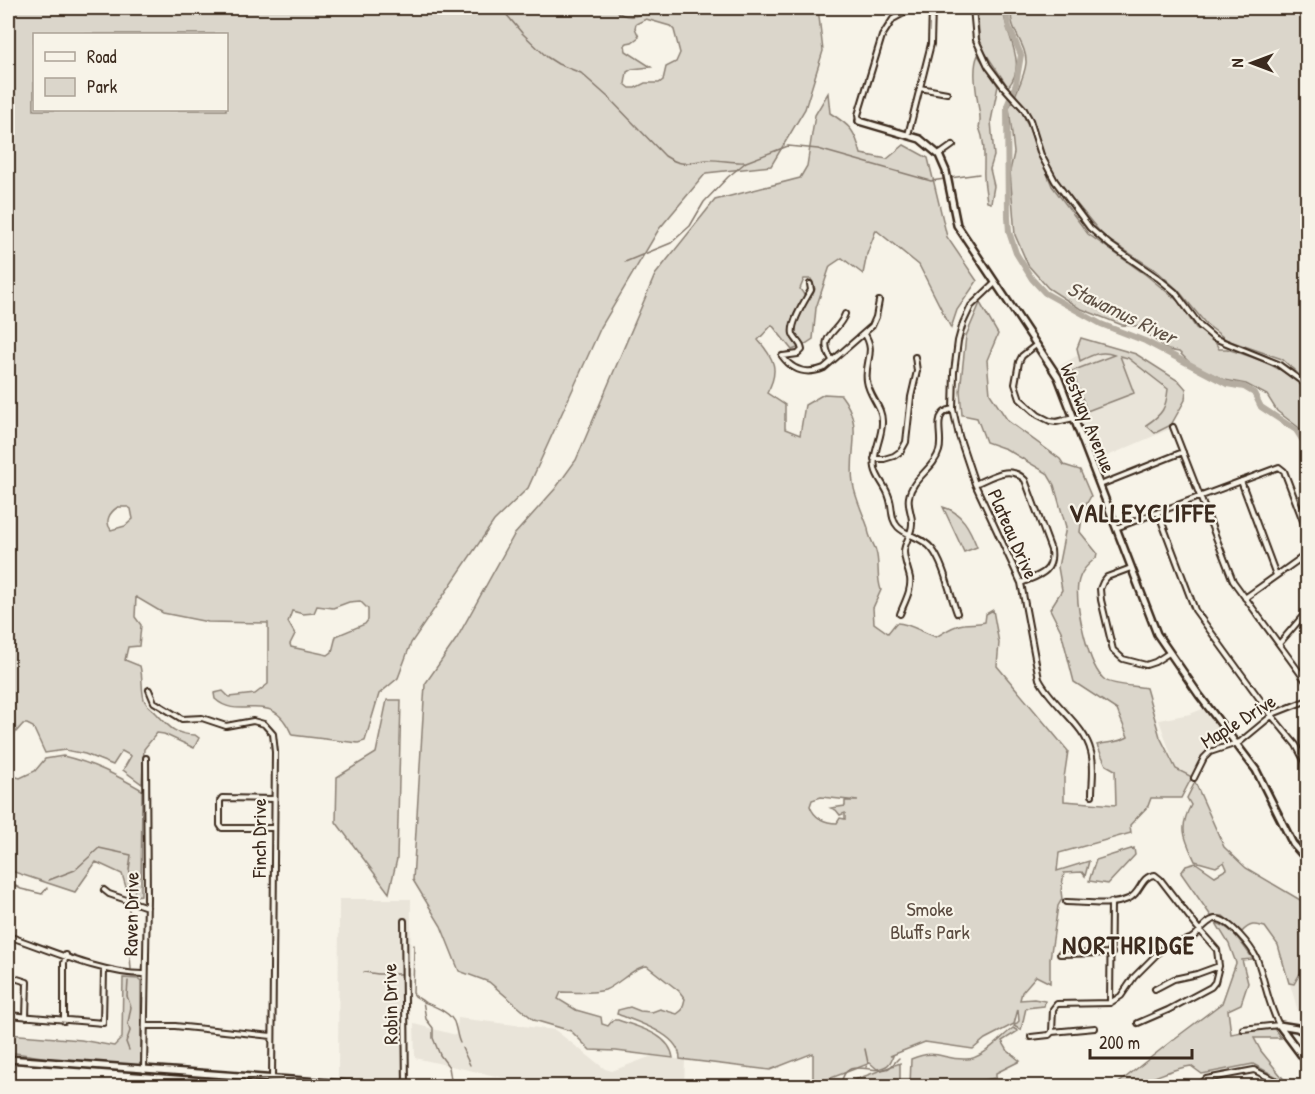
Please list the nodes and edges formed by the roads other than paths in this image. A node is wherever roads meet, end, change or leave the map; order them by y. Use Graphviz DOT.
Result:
graph roads {
  1 [pos="913,8"];
  2 [pos="932,8"];
  3 [pos="973,8"];
  4 [pos="920,88"];
  5 [pos="947,93"];
  6 [pos="859,121"];
  7 [pos="908,135"];
  8 [pos="953,145"];
  9 [pos="939,154"];
  10 [pos="810,284"];
  11 [pos="995,284"];
  12 [pos="879,301"];
  13 [pos="844,314"];
  14 [pos="864,333"];
  15 [pos="1038,344"];
  16 [pos="915,357"];
  17 [pos="832,360"];
  18 [pos="1308,386"];
  19 [pos="953,409"];
  20 [pos="1074,418"];
  21 [pos="1173,427"];
  22 [pos="1183,453"];
  23 [pos="874,459"];
  24 [pos="1241,481"];
  25 [pos="975,484"];
  26 [pos="1099,486"];
  27 [pos="1200,496"];
  28 [pos="1158,512"];
  29 [pos="1115,528"];
  30 [pos="909,534"];
  31 [pos="1308,534"];
  32 [pos="1308,553"];
  33 [pos="1131,568"];
  34 [pos="1276,575"];
  35 [pos="1022,583"];
  36 [pos="1245,598"];
  37 [pos="1308,610"];
  38 [pos="957,613"];
  39 [pos="900,614"];
  40 [pos="1279,644"];
  41 [pos="1169,653"];
  42 [pos="1308,684"];
  43 [pos="148,690"];
  44 [pos="1308,700"];
  45 [pos="1272,716"];
  46 [pos="1236,744"];
  47 [pos="146,758"];
  48 [pos="1308,768"];
  49 [pos="1194,778"];
  50 [pos="1092,795"];
  51 [pos="274,799"];
  52 [pos="274,828"];
  53 [pos="1308,861"];
  54 [pos="104,890"];
  55 [pos="1066,902"];
  56 [pos="1112,902"];
  57 [pos="147,907"];
  58 [pos="404,921"];
  59 [pos="1199,930"];
  60 [pos="8,936"];
  61 [pos="1112,953"];
  62 [pos="1060,954"];
  63 [pos="66,955"];
  64 [pos="1219,966"];
  65 [pos="104,969"];
  66 [pos="145,974"];
  67 [pos="8,976"];
  68 [pos="1155,989"];
  69 [pos="1110,1003"];
  70 [pos="8,1015"];
  71 [pos="26,1017"];
  72 [pos="64,1021"];
  73 [pos="1138,1023"];
  74 [pos="1279,1025"];
  75 [pos="145,1026"];
  76 [pos="1095,1028"];
  77 [pos="1243,1029"];
  78 [pos="1052,1032"];
  79 [pos="1308,1034"];
  80 [pos="272,1036"];
  81 [pos="1032,1036"];
  82 [pos="8,1059"];
  83 [pos="1308,1064"];
  84 [pos="144,1070"];
  85 [pos="272,1078"];
  86 [pos="272,1086"];
  87 [pos="373,1086"];
  88 [pos="406,1086"];
  89 [pos="1202,1086"];
  90 [pos="1286,1086"];
  1 -- 6 [label="street"];
  2 -- 4 [label="street"];
  3 -- 18 [label="street"];
  4 -- 5 [label="street"];
  4 -- 7 [label="street"];
  6 -- 7 [label="street"];
  7 -- 9 [label="street"];
  8 -- 9 [label="street"];
  9 -- 11 [label="street, Westway Avenue"];
  10 -- 17 [label="street"];
  11 -- 15 [label="street, Westway Avenue"];
  11 -- 19 [label="street, Plateau Drive"];
  12 -- 14 [label="street"];
  13 -- 17 [label="street"];
  14 -- 17 [label="street"];
  14 -- 23 [label="street"];
  15 -- 20 [label="street, Westway Avenue"];
  15 -- 20 [label="street"];
  16 -- 23 [label="street"];
  19 -- 25 [label="street, Plateau Drive"];
  19 -- 30 [label="street"];
  20 -- 26 [label="street, Westway Avenue"];
  21 -- 22 [label="street"];
  22 -- 26 [label="street"];
  22 -- 27 [label="street"];
  23 -- 30 [label="street"];
  24 -- 27 [label="street"];
  24 -- 31 [label="street"];
  24 -- 34 [label="street"];
  25 -- 35 [label="street, Plateau Drive"];
  25 -- 35 [label="street"];
  26 -- 29 [label="street, Westway Avenue"];
  27 -- 28 [label="street"];
  27 -- 36 [label="street"];
  28 -- 29 [label="street"];
  28 -- 45 [label="street"];
  29 -- 33 [label="street, Westway Avenue"];
  30 -- 38 [label="street"];
  30 -- 39 [label="street"];
  32 -- 34 [label="street"];
  33 -- 41 [label="street, Westway Avenue"];
  33 -- 41 [label="street"];
  34 -- 36 [label="street"];
  35 -- 50 [label="street, Plateau Drive"];
  36 -- 40 [label="street"];
  37 -- 40 [label="street"];
  40 -- 42 [label="street"];
  41 -- 46 [label="street, Westway Avenue"];
  43 -- 51 [label="street, Finch Drive"];
  44 -- 45 [label="street, Maple Drive"];
  45 -- 46 [label="street, Maple Drive"];
  45 -- 48 [label="street"];
  46 -- 49 [label="street, Maple Drive"];
  46 -- 53 [label="street, Westway Avenue"];
  47 -- 57 [label="street, Raven Drive"];
  51 -- 52 [label="street, Finch Drive"];
  51 -- 52 [label="street"];
  52 -- 80 [label="street, Finch Drive"];
  54 -- 57 [label="street"];
  55 -- 56 [label="street"];
  56 -- 59 [label="street"];
  56 -- 61 [label="street"];
  57 -- 66 [label="street, Raven Drive"];
  58 -- 88 [label="street, Robin Drive"];
  59 -- 64 [label="street"];
  59 -- 69 [label="street"];
  59 -- 74 [label="street"];
  60 -- 63 [label="street"];
  61 -- 62 [label="street"];
  61 -- 69 [label="street"];
  63 -- 65 [label="street"];
  63 -- 72 [label="street"];
  64 -- 68 [label="street"];
  64 -- 73 [label="street"];
  65 -- 66 [label="street"];
  65 -- 72 [label="street"];
  66 -- 75 [label="street, Raven Drive"];
  67 -- 71 [label="street"];
  69 -- 78 [label="street"];
  70 -- 71 [label="street"];
  71 -- 72 [label="street"];
  74 -- 77 [label="street"];
  74 -- 79 [label="street"];
  74 -- 83 [label="street"];
  75 -- 80 [label="street"];
  75 -- 84 [label="street, Raven Drive"];
  76 -- 78 [label="street"];
  78 -- 81 [label="street"];
  80 -- 85 [label="street, Finch Drive"];
  82 -- 84 [label="street"];
  84 -- 85 [label="street"];
  85 -- 86 [label="street, Finch Drive"];
  85 -- 87 [label="street"];
  89 -- 90 [label="street"];
}
